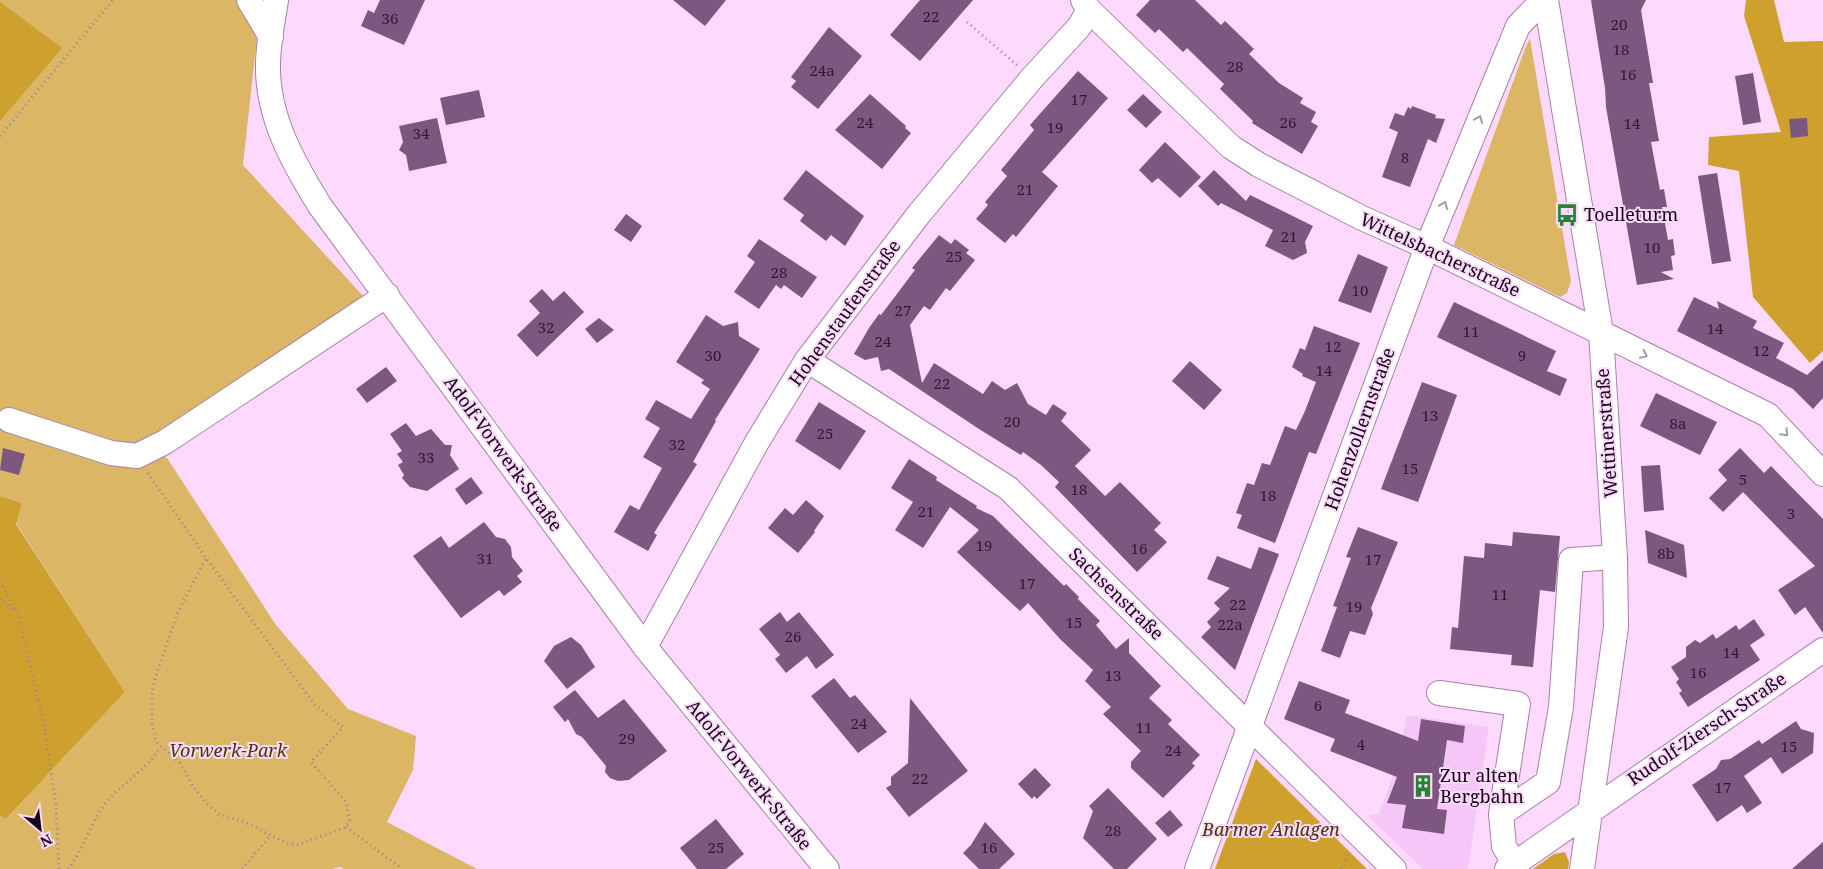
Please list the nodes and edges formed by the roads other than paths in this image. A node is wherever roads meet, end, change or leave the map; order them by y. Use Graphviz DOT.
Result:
graph roads {
  1 [pos="249,0"];
  2 [pos="276,0"];
  3 [pos="1544,0"];
  4 [pos="1086,5"];
  5 [pos="271,37"];
  6 [pos="1427,247"];
  7 [pos="387,295"];
  8 [pos="1601,333"];
  9 [pos="806,360"];
  10 [pos="9,420"];
  11 [pos="1823,474"];
  12 [pos="1615,557"];
  13 [pos="645,647"];
  14 [pos="1823,650"];
  15 [pos="1439,693"];
  16 [pos="1251,726"];
  17 [pos="1591,810"];
  18 [pos="1501,814"];
  19 [pos="1510,867"];
  20 [pos="826,869"];
  21 [pos="1198,869"];
  22 [pos="1394,869"];
  23 [pos="1582,869"];
  1 -- 5 [label="street"];
  2 -- 5 [label="street, Adolf-Vorwerk-Straße"];
  6 -- 3 [label="street, Hohenzollernstraße, one-way"];
  3 -- 8 [label="street, Wettinerstraße"];
  4 -- 6 [label="street, Wittelsbacherstraße"];
  4 -- 9 [label="street, Hohenstaufenstraße"];
  5 -- 7 [label="street, Adolf-Vorwerk-Straße"];
  6 -- 8 [label="street, Wittelsbacherstraße"];
  6 -- 16 [label="street, Hohenzollernstraße"];
  7 -- 10 [label="street"];
  7 -- 13 [label="street, Adolf-Vorwerk-Straße"];
  8 -- 11 [label="street, Wittelsbacherstraße, one-way"];
  8 -- 12 [label="street, Wettinerstraße"];
  9 -- 13 [label="street, Hohenstaufenstraße"];
  9 -- 16 [label="street, Sachsenstraße"];
  12 -- 17 [label="street, Wettinerstraße"];
  12 -- 18 [label="street"];
  13 -- 20 [label="street, Adolf-Vorwerk-Straße"];
  14 -- 17 [label="street, Rudolf-Ziersch-Straße"];
  15 -- 18 [label="street"];
  16 -- 21 [label="street, Hohenzollernstraße"];
  16 -- 22 [label="street, Sachsenstraße"];
  17 -- 19 [label="street"];
  17 -- 23 [label="street, Wettinerstraße"];
  18 -- 19 [label="street"];
}
